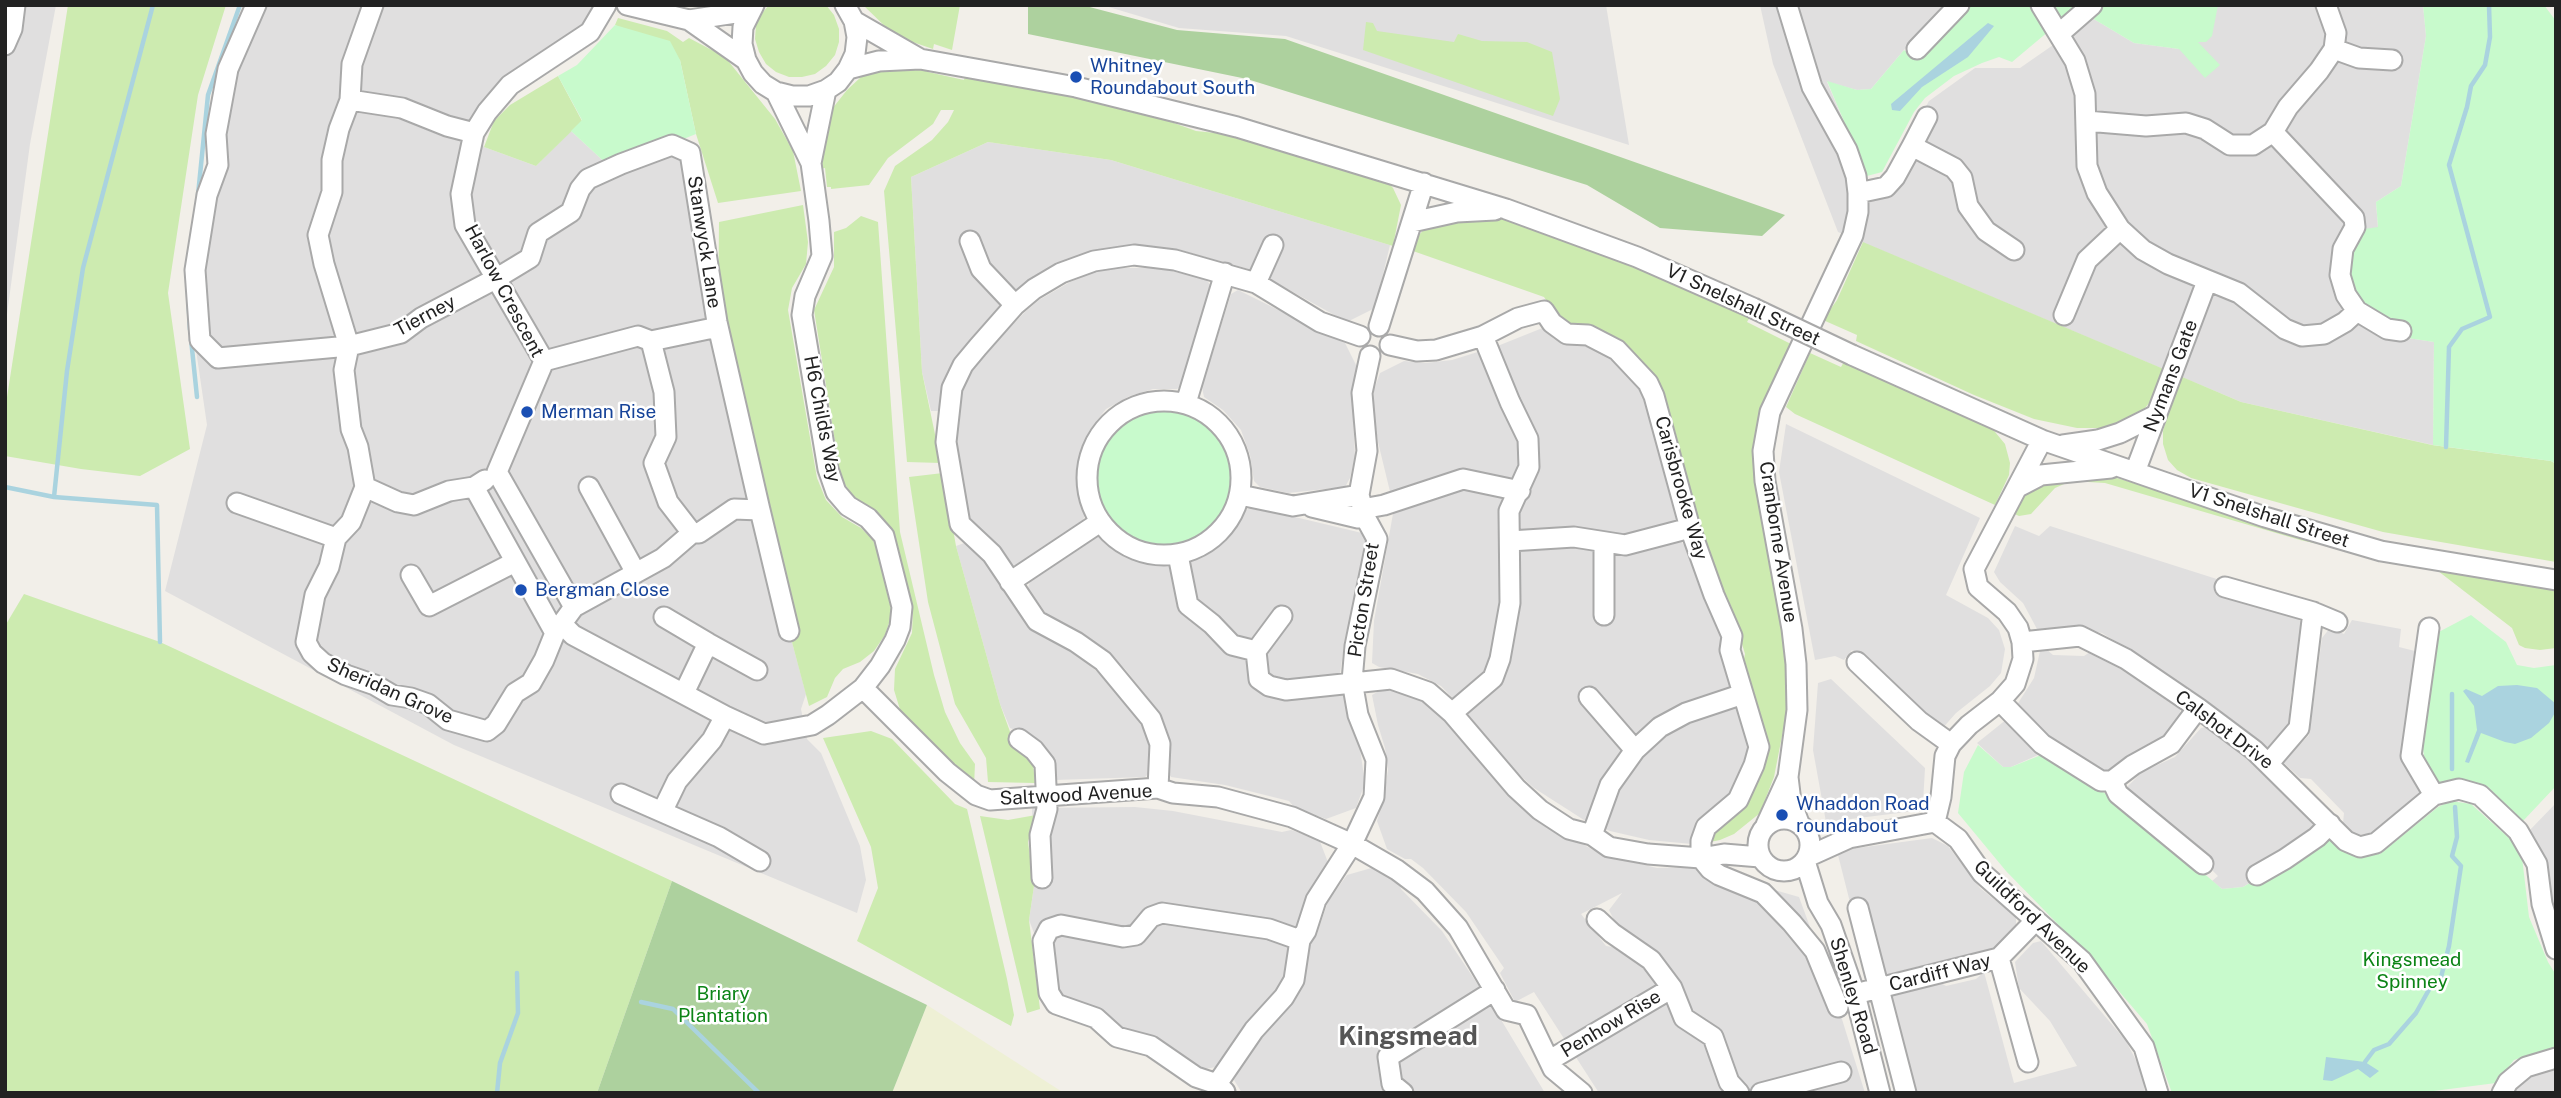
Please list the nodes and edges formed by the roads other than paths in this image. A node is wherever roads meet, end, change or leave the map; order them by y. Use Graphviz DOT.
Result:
graph roads {
  1 [pos="15,5"];
  2 [pos="256,5"];
  3 [pos="373,5"];
  4 [pos="606,5"];
  5 [pos="627,5"];
  6 [pos="1787,5"];
  7 [pos="1959,5"];
  8 [pos="2041,5"];
  9 [pos="2092,5"];
  10 [pos="2326,5"];
  11 [pos="752,8"];
  12 [pos="850,13"];
  13 [pos="689,20"];
  14 [pos="2060,33"];
  15 [pos="5,45"];
  16 [pos="1917,49"];
  17 [pos="2334,49"];
  18 [pos="920,58"];
  19 [pos="746,60"];
  20 [pos="2392,60"];
  21 [pos="848,69"];
  22 [pos="826,90"];
  23 [pos="776,92"];
  24 [pos="351,100"];
  25 [pos="1927,117"];
  26 [pos="2086,121"];
  27 [pos="2273,132"];
  28 [pos="474,133"];
  29 [pos="1912,146"];
  30 [pos="811,168"];
  31 [pos="1424,183"];
  32 [pos="1858,193"];
  33 [pos="1506,209"];
  34 [pos="1412,222"];
  35 [pos="2120,229"];
  36 [pos="970,237"];
  37 [pos="1273,246"];
  38 [pos="2014,250"];
  39 [pos="1225,273"];
  40 [pos="497,278"];
  41 [pos="2207,281"];
  42 [pos="1256,283"];
  43 [pos="1016,306"];
  44 [pos="2357,311"];
  45 [pos="2064,315"];
  46 [pos="1379,326"];
  47 [pos="718,327"];
  48 [pos="2401,331"];
  49 [pos="1360,336"];
  50 [pos="1483,336"];
  51 [pos="651,341"];
  52 [pos="1390,345"];
  53 [pos="349,346"];
  54 [pos="1370,356"];
  55 [pos="544,361"];
  56 [pos="1186,404"];
  57 [pos="2156,415"];
  58 [pos="2050,443"];
  59 [pos="2129,470"];
  60 [pos="497,472"];
  61 [pos="365,486"];
  62 [pos="474,487"];
  63 [pos="589,487"];
  64 [pos="2018,487"];
  65 [pos="1520,491"];
  66 [pos="1240,495"];
  67 [pos="237,503"];
  68 [pos="1362,507"];
  69 [pos="760,510"];
  70 [pos="1100,523"];
  71 [pos="1690,528"];
  72 [pos="692,533"];
  73 [pos="336,538"];
  74 [pos="1510,541"];
  75 [pos="1604,542"];
  76 [pos="1178,555"];
  77 [pos="515,562"];
  78 [pos="636,572"];
  79 [pos="411,575"];
  80 [pos="2554,580"];
  81 [pos="1010,582"];
  82 [pos="2225,587"];
  83 [pos="574,607"];
  84 [pos="2313,612"];
  85 [pos="1604,615"];
  86 [pos="1282,616"];
  87 [pos="664,617"];
  88 [pos="2337,622"];
  89 [pos="2429,628"];
  90 [pos="559,629"];
  91 [pos="789,631"];
  92 [pos="2022,642"];
  93 [pos="708,643"];
  94 [pos="1256,651"];
  95 [pos="1857,662"];
  96 [pos="757,670"];
  97 [pos="1352,681"];
  98 [pos="863,688"];
  99 [pos="684,693"];
  100 [pos="1742,694"];
  101 [pos="1589,697"];
  102 [pos="2000,701"];
  103 [pos="2198,708"];
  104 [pos="1452,713"];
  105 [pos="725,716"];
  106 [pos="1019,739"];
  107 [pos="1951,744"];
  108 [pos="1635,750"];
  109 [pos="2269,763"];
  110 [pos="1788,777"];
  111 [pos="2112,781"];
  112 [pos="1158,788"];
  113 [pos="621,793"];
  114 [pos="1046,795"];
  115 [pos="2434,795"];
  116 [pos="662,813"];
  117 [pos="1935,822"];
  118 [pos="2330,824"];
  119 [pos="1803,828"];
  120 [pos="1763,829"];
  121 [pos="1592,835"];
  122 [pos="1849,838"];
  123 [pos="1352,844"];
  124 [pos="1724,854"];
  125 [pos="1760,857"];
  126 [pos="1701,859"];
  127 [pos="1806,859"];
  128 [pos="760,861"];
  129 [pos="2203,864"];
  130 [pos="1785,872"];
  131 [pos="2257,875"];
  132 [pos="1042,878"];
  133 [pos="1818,902"];
  134 [pos="1858,908"];
  135 [pos="1597,919"];
  136 [pos="2035,921"];
  137 [pos="1300,940"];
  138 [pos="2556,949"];
  139 [pos="1999,958"];
  140 [pos="1672,988"];
  141 [pos="1880,988"];
  142 [pos="1495,990"];
  143 [pos="1855,994"];
  144 [pos="1839,1007"];
  145 [pos="2556,1058"];
  146 [pos="1550,1060"];
  147 [pos="2028,1062"];
  148 [pos="1841,1072"];
  149 [pos="1221,1089"];
  150 [pos="1575,1090"];
  151 [pos="1402,1093"];
  152 [pos="1740,1093"];
  153 [pos="1761,1093"];
  154 [pos="1880,1093"];
  155 [pos="1906,1093"];
  156 [pos="2158,1093"];
  157 [pos="2502,1093"];
  1 -- 15 [label="street"];
  2 -- 53 [label="street, Tierney"];
  3 -- 24 [label="street"];
  4 -- 28 [label="street, Harlow Crescent"];
  5 -- 13 [label="street"];
  6 -- 32 [label="street, Cranborne Avenue"];
  7 -- 16 [label="street"];
  8 -- 14 [label="street"];
  9 -- 14 [label="street"];
  10 -- 17 [label="street"];
  11 -- 13 [label="street"];
  11 -- 19 [label="street"];
  12 -- 18 [label="street, V1 Snelshall Street"];
  12 -- 21 [label="street"];
  13 -- 19 [label="street, H6 Childs Way"];
  14 -- 26 [label="street"];
  17 -- 20 [label="street"];
  17 -- 27 [label="street"];
  18 -- 21 [label="street, V1 Snelshall Street"];
  18 -- 31 [label="street, V1 Snelshall Street"];
  19 -- 23 [label="street, H6 Childs Way"];
  21 -- 22 [label="street"];
  22 -- 23 [label="street"];
  22 -- 30 [label="street, H6 Childs Way"];
  23 -- 30 [label="street, H6 Childs Way"];
  24 -- 28 [label="street"];
  24 -- 53 [label="street"];
  25 -- 29 [label="street"];
  26 -- 27 [label="street"];
  26 -- 35 [label="street"];
  27 -- 44 [label="street"];
  28 -- 40 [label="street, Harlow Crescent"];
  29 -- 32 [label="street"];
  29 -- 38 [label="street"];
  30 -- 98 [label="street, H6 Childs Way"];
  31 -- 33 [label="street, V1 Snelshall Street"];
  31 -- 34 [label="street"];
  32 -- 110 [label="street, Cranborne Avenue"];
  33 -- 34 [label="street"];
  33 -- 58 [label="street, V1 Snelshall Street, bridge"];
  34 -- 46 [label="street"];
  35 -- 41 [label="street"];
  35 -- 45 [label="street"];
  36 -- 43 [label="street"];
  37 -- 42 [label="street"];
  39 -- 42 [label="street"];
  39 -- 43 [label="street"];
  39 -- 56 [label="street"];
  40 -- 47 [label="street, Stanwyck Lane"];
  40 -- 53 [label="street, Tierney"];
  40 -- 55 [label="street, Harlow Crescent"];
  41 -- 44 [label="street"];
  41 -- 57 [label="street, Nymans Gate"];
  42 -- 49 [label="street"];
  43 -- 81 [label="street"];
  44 -- 48 [label="street"];
  46 -- 49 [label="street"];
  46 -- 52 [label="street"];
  47 -- 51 [label="street"];
  47 -- 69 [label="street, Stanwyck Lane"];
  49 -- 54 [label="street"];
  50 -- 52 [label="street, Carisbrooke Way"];
  50 -- 65 [label="street"];
  50 -- 71 [label="street, Carisbrooke Way"];
  51 -- 55 [label="street"];
  51 -- 72 [label="street"];
  52 -- 54 [label="street"];
  53 -- 61 [label="street"];
  54 -- 68 [label="street, Picton Street"];
  55 -- 60 [label="street, Harlow Crescent"];
  56 -- 66 [label="street"];
  56 -- 70 [label="street"];
  57 -- 58 [label="street"];
  57 -- 59 [label="street, Nymans Gate"];
  58 -- 59 [label="street, V1 Snelshall Street"];
  58 -- 64 [label="street"];
  59 -- 64 [label="street"];
  59 -- 80 [label="street, V1 Snelshall Street"];
  60 -- 62 [label="street"];
  60 -- 83 [label="street"];
  61 -- 62 [label="street"];
  61 -- 73 [label="street, Sheridan Grove"];
  62 -- 77 [label="street"];
  63 -- 78 [label="street"];
  64 -- 92 [label="street"];
  65 -- 68 [label="street"];
  65 -- 74 [label="street"];
  66 -- 68 [label="street"];
  66 -- 76 [label="street"];
  67 -- 73 [label="street"];
  68 -- 97 [label="street, Picton Street"];
  69 -- 72 [label="street"];
  69 -- 91 [label="street, Stanwyck Lane"];
  70 -- 76 [label="street"];
  70 -- 81 [label="street"];
  71 -- 75 [label="street"];
  71 -- 100 [label="street, Carisbrooke Way"];
  72 -- 78 [label="street"];
  73 -- 90 [label="street, Sheridan Grove"];
  74 -- 75 [label="street"];
  74 -- 104 [label="street"];
  75 -- 85 [label="street"];
  76 -- 94 [label="street"];
  77 -- 79 [label="street"];
  77 -- 90 [label="street"];
  78 -- 83 [label="street"];
  81 -- 112 [label="street"];
  82 -- 84 [label="street"];
  83 -- 90 [label="street"];
  84 -- 88 [label="street"];
  84 -- 109 [label="street"];
  86 -- 94 [label="street"];
  87 -- 93 [label="street"];
  89 -- 115 [label="street"];
  90 -- 99 [label="street"];
  92 -- 102 [label="street"];
  92 -- 103 [label="street, Calshot Drive"];
  93 -- 96 [label="street"];
  93 -- 99 [label="street"];
  94 -- 97 [label="street"];
  95 -- 107 [label="street"];
  97 -- 104 [label="street"];
  97 -- 123 [label="street, Picton Street"];
  98 -- 105 [label="street"];
  98 -- 114 [label="street, Saltwood Avenue"];
  99 -- 105 [label="street"];
  100 -- 108 [label="street"];
  100 -- 126 [label="street, Carisbrooke Way"];
  101 -- 108 [label="street"];
  102 -- 107 [label="street"];
  102 -- 111 [label="street"];
  103 -- 109 [label="street, Calshot Drive"];
  103 -- 111 [label="street"];
  104 -- 121 [label="street"];
  105 -- 116 [label="street"];
  106 -- 114 [label="street"];
  107 -- 117 [label="street"];
  108 -- 121 [label="street"];
  109 -- 118 [label="street, Calshot Drive"];
  110 -- 119 [label="street, Cranborne Avenue"];
  110 -- 120 [label="street, Cranborne Avenue"];
  111 -- 129 [label="street"];
  112 -- 114 [label="street, Saltwood Avenue"];
  112 -- 123 [label="street, Saltwood Avenue"];
  113 -- 116 [label="street"];
  114 -- 132 [label="street"];
  115 -- 118 [label="street, Calshot Drive"];
  115 -- 138 [label="street"];
  116 -- 128 [label="street"];
  117 -- 122 [label="street"];
  117 -- 136 [label="street, Guildford Avenue"];
  118 -- 131 [label="street"];
  119 -- 120 [label="street"];
  119 -- 122 [label="street"];
  119 -- 127 [label="street"];
  120 -- 124 [label="street"];
  120 -- 125 [label="street"];
  121 -- 126 [label="street"];
  122 -- 127 [label="street"];
  123 -- 137 [label="street, Picton Street"];
  123 -- 142 [label="street, Saltwood Avenue"];
  124 -- 125 [label="street"];
  124 -- 126 [label="street"];
  125 -- 130 [label="street"];
  126 -- 144 [label="street"];
  127 -- 130 [label="street"];
  127 -- 133 [label="street, Shenley Road"];
  130 -- 133 [label="street, Shenley Road"];
  133 -- 143 [label="street, Shenley Road"];
  134 -- 141 [label="street, Cardiff Way"];
  135 -- 140 [label="street"];
  136 -- 139 [label="street, Cardiff Way"];
  136 -- 156 [label="street, Guildford Avenue"];
  137 -- 149 [label="street, Picton Street"];
  137 -- 149 [label="street"];
  139 -- 141 [label="street, Cardiff Way"];
  139 -- 147 [label="street, Cardiff Way"];
  140 -- 146 [label="street, Penhow Rise"];
  140 -- 152 [label="street"];
  141 -- 143 [label="street, Cardiff Way"];
  141 -- 155 [label="street, Cardiff Way"];
  142 -- 146 [label="street, Saltwood Avenue"];
  142 -- 151 [label="street"];
  143 -- 154 [label="street, Shenley Road"];
  145 -- 157 [label="street"];
  146 -- 150 [label="street, Saltwood Avenue"];
  148 -- 153 [label="street"];
}
